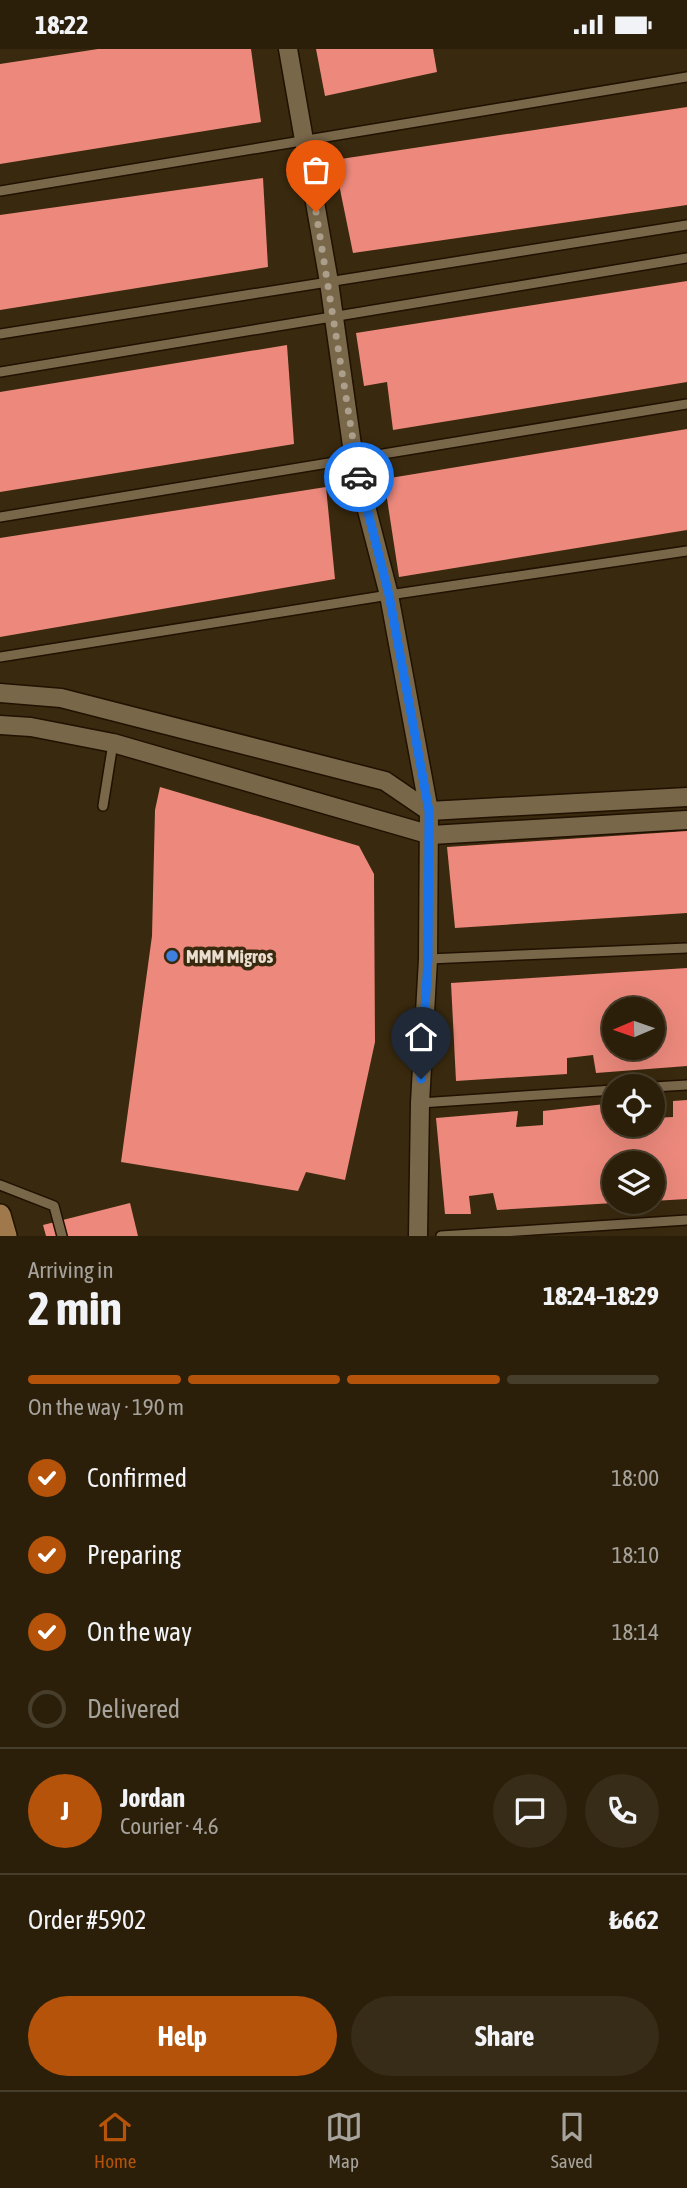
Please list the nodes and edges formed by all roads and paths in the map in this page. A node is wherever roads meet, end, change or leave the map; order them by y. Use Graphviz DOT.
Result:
graph roads {
  1 [pos="288,49"];
  2 [pos="687,78"];
  3 [pos="304,141"];
  4 [pos="0,191"];
  5 [pos="687,225"];
  6 [pos="687,258"];
  7 [pos="329,282"];
  8 [pos="334,318"];
  9 [pos="0,334"];
  10 [pos="0,372"];
  11 [pos="687,404"];
  12 [pos="354,460"];
  13 [pos="0,517"];
  14 [pos="687,551"];
  15 [pos="389,595"];
  16 [pos="0,657"];
  17 [pos="0,693"];
  18 [pos="120,713"];
  19 [pos="0,725"];
  20 [pos="113,743"];
  21 [pos="687,797"];
  22 [pos="103,806"];
  23 [pos="429,811"];
  24 [pos="687,820"];
  25 [pos="431,835"];
  26 [pos="687,948"];
  27 [pos="428,959"];
  28 [pos="687,1085"];
  29 [pos="665,1086"];
  30 [pos="602,1091"];
  31 [pos="420,1103"];
  32 [pos="0,1185"];
  33 [pos="0,1215"];
  34 [pos="687,1220"];
  35 [pos="6,1236"];
  36 [pos="62,1236"];
  37 [pos="418,1236"];
  38 [pos="441,1236"];
  1 -- 3 [label="street"];
  2 -- 3 [label="lane"];
  3 -- 4 [label="lane"];
  3 -- 7 [label="street"];
  5 -- 7 [label="lane"];
  6 -- 8 [label="lane"];
  7 -- 8 [label="street"];
  7 -- 9 [label="lane"];
  8 -- 10 [label="lane"];
  8 -- 12 [label="street"];
  11 -- 12 [label="lane"];
  12 -- 13 [label="lane"];
  12 -- 15 [label="street"];
  14 -- 15 [label="lane"];
  15 -- 16 [label="lane"];
  15 -- 23 [label="street"];
  17 -- 18 [label="street"];
  18 -- 20 [label="street"];
  18 -- 23 [label="street"];
  19 -- 20 [label="street"];
  20 -- 22 [label="lane"];
  20 -- 25 [label="street"];
  21 -- 23 [label="street"];
  23 -- 25 [label="street"];
  24 -- 25 [label="street"];
  25 -- 27 [label="street"];
  26 -- 27 [label="lane"];
  27 -- 31 [label="street"];
  28 -- 29 [label="lane"];
  30 -- 31 [label="lane"];
  31 -- 37 [label="street"];
  32 -- 36 [label="lane"];
  33 -- 35 [label="main road"];
  34 -- 38 [label="lane"];
}
